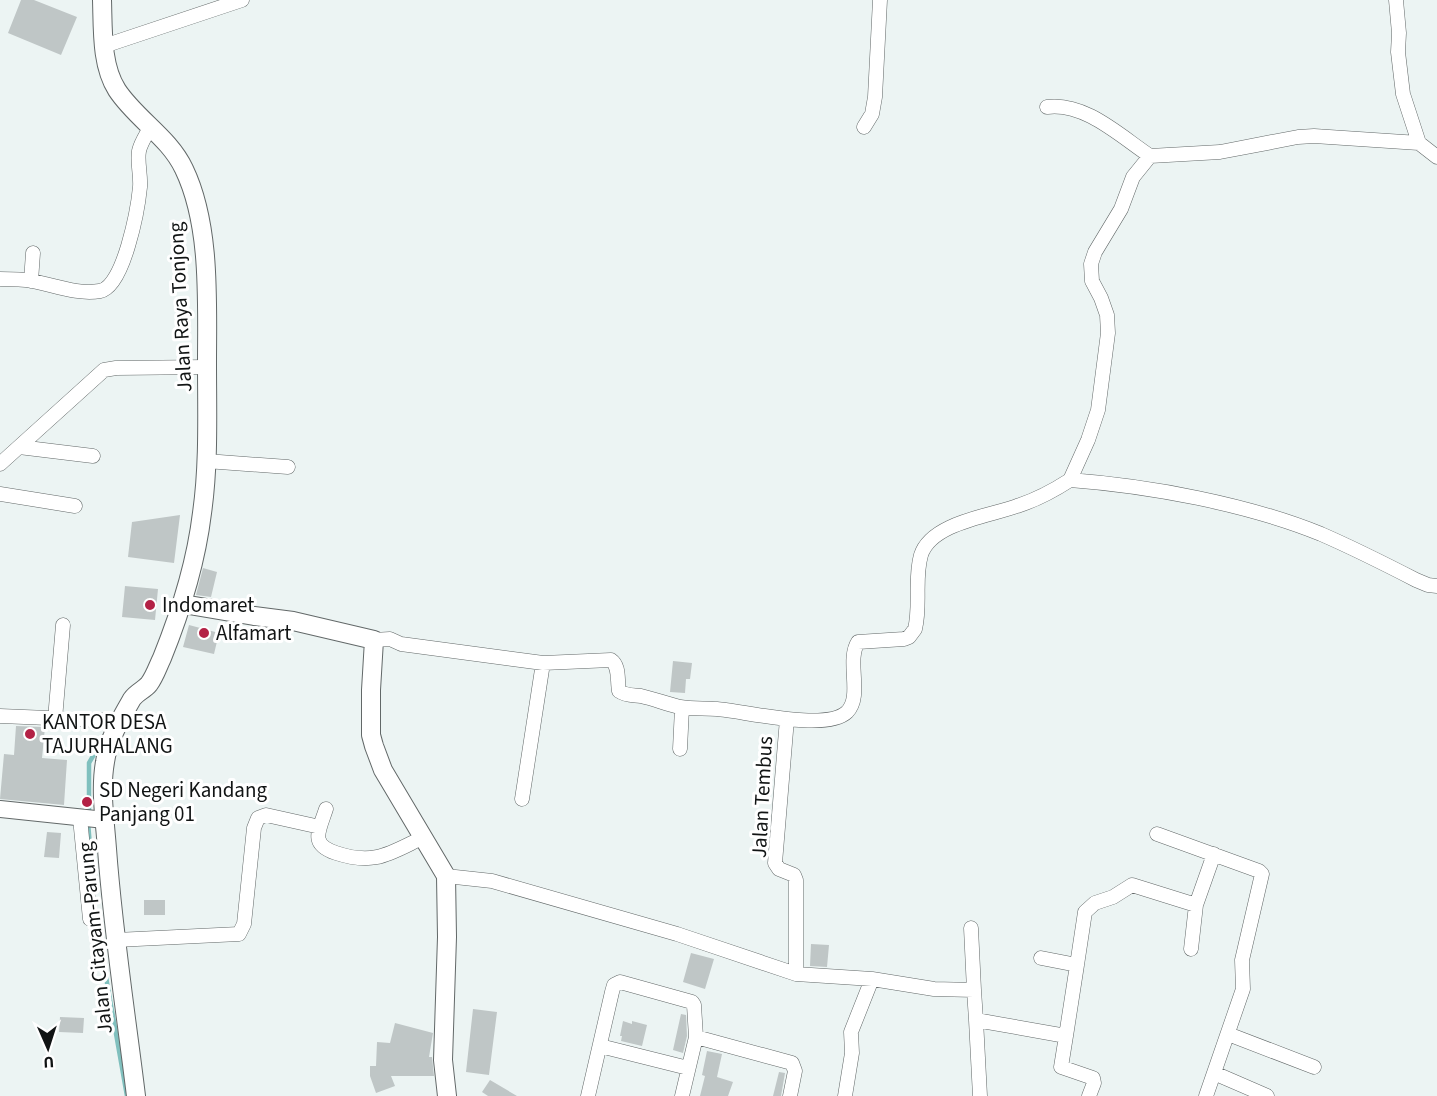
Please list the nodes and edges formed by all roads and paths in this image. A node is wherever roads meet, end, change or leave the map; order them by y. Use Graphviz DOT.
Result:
graph roads {
  1 [pos="102,0"];
  2 [pos="242,0"];
  3 [pos="880,0"];
  4 [pos="1396,0"];
  5 [pos="104,46"];
  6 [pos="1047,107"];
  7 [pos="152,126"];
  8 [pos="864,127"];
  9 [pos="1419,143"];
  10 [pos="1150,156"];
  11 [pos="1437,157"];
  12 [pos="33,253"];
  13 [pos="0,279"];
  14 [pos="31,281"];
  15 [pos="207,367"];
  16 [pos="19,447"];
  17 [pos="93,456"];
  18 [pos="206,461"];
  19 [pos="0,464"];
  20 [pos="288,467"];
  21 [pos="1070,480"];
  22 [pos="0,494"];
  23 [pos="75,506"];
  24 [pos="1437,586"];
  25 [pos="183,604"];
  26 [pos="63,625"];
  27 [pos="374,640"];
  28 [pos="543,663"];
  29 [pos="682,708"];
  30 [pos="0,716"];
  31 [pos="55,719"];
  32 [pos="788,719"];
  33 [pos="121,721"];
  34 [pos="680,749"];
  35 [pos="522,799"];
  36 [pos="0,809"];
  37 [pos="326,809"];
  38 [pos="91,819"];
  39 [pos="320,827"];
  40 [pos="1157,834"];
  41 [pos="424,837"];
  42 [pos="1214,854"];
  43 [pos="446,876"];
  44 [pos="1196,905"];
  45 [pos="90,919"];
  46 [pos="971,928"];
  47 [pos="116,940"];
  48 [pos="1191,949"];
  49 [pos="1041,958"];
  50 [pos="1077,965"];
  51 [pos="796,974"];
  52 [pos="872,979"];
  53 [pos="974,990"];
  54 [pos="976,1020"];
  55 [pos="1228,1034"];
  56 [pos="1066,1036"];
  57 [pos="696,1037"];
  58 [pos="600,1046"];
  59 [pos="1314,1066"];
  60 [pos="688,1068"];
  61 [pos="1214,1073"];
  62 [pos="136,1096"];
  63 [pos="447,1096"];
  64 [pos="588,1096"];
  65 [pos="682,1096"];
  66 [pos="790,1096"];
  67 [pos="844,1096"];
  68 [pos="980,1096"];
  69 [pos="1089,1096"];
  70 [pos="1206,1096"];
  71 [pos="1267,1096"];
  1 -- 5 [label="main road, Jalan Raya Tonjong"];
  2 -- 5 [label="street"];
  3 -- 8 [label="street"];
  4 -- 9 [label="street"];
  5 -- 7 [label="main road, Jalan Raya Tonjong"];
  6 -- 10 [label="street"];
  7 -- 14 [label="street"];
  7 -- 15 [label="main road, Jalan Raya Tonjong"];
  9 -- 10 [label="street"];
  9 -- 11 [label="street"];
  10 -- 21 [label="street"];
  12 -- 14 [label="street"];
  13 -- 14 [label="street"];
  15 -- 16 [label="street"];
  15 -- 18 [label="main road, Jalan Raya Tonjong"];
  16 -- 17 [label="street"];
  16 -- 19 [label="street"];
  18 -- 20 [label="street"];
  18 -- 25 [label="main road, Jalan Raya Tonjong"];
  21 -- 24 [label="street"];
  21 -- 32 [label="street"];
  22 -- 23 [label="street"];
  25 -- 27 [label="main road"];
  25 -- 33 [label="main road, Jalan Citayam-Parung"];
  26 -- 31 [label="street"];
  27 -- 28 [label="street"];
  27 -- 41 [label="main road"];
  28 -- 29 [label="street"];
  28 -- 35 [label="street"];
  29 -- 32 [label="street"];
  29 -- 34 [label="street"];
  30 -- 31 [label="street"];
  31 -- 33 [label="street"];
  32 -- 51 [label="street, Jalan Tembus"];
  33 -- 38 [label="main road, Jalan Citayam-Parung"];
  36 -- 38 [label="street"];
  37 -- 39 [label="street"];
  38 -- 45 [label="street"];
  38 -- 47 [label="main road, Jalan Citayam-Parung"];
  39 -- 41 [label="street"];
  39 -- 47 [label="street"];
  40 -- 42 [label="street"];
  41 -- 43 [label="main road"];
  42 -- 44 [label="street"];
  42 -- 55 [label="street"];
  43 -- 51 [label="street"];
  43 -- 63 [label="main road"];
  44 -- 48 [label="street"];
  44 -- 50 [label="street"];
  46 -- 53 [label="street"];
  47 -- 62 [label="main road, Jalan Citayam-Parung"];
  49 -- 50 [label="street"];
  50 -- 56 [label="street"];
  51 -- 52 [label="street"];
  52 -- 53 [label="street"];
  52 -- 67 [label="street"];
  53 -- 54 [label="street"];
  54 -- 56 [label="street"];
  54 -- 68 [label="street"];
  55 -- 59 [label="street"];
  55 -- 61 [label="street"];
  56 -- 69 [label="street"];
  57 -- 58 [label="street"];
  57 -- 60 [label="street"];
  57 -- 66 [label="street"];
  58 -- 60 [label="street"];
  58 -- 64 [label="street"];
  60 -- 65 [label="street"];
  61 -- 70 [label="street"];
  61 -- 71 [label="street"];
}
